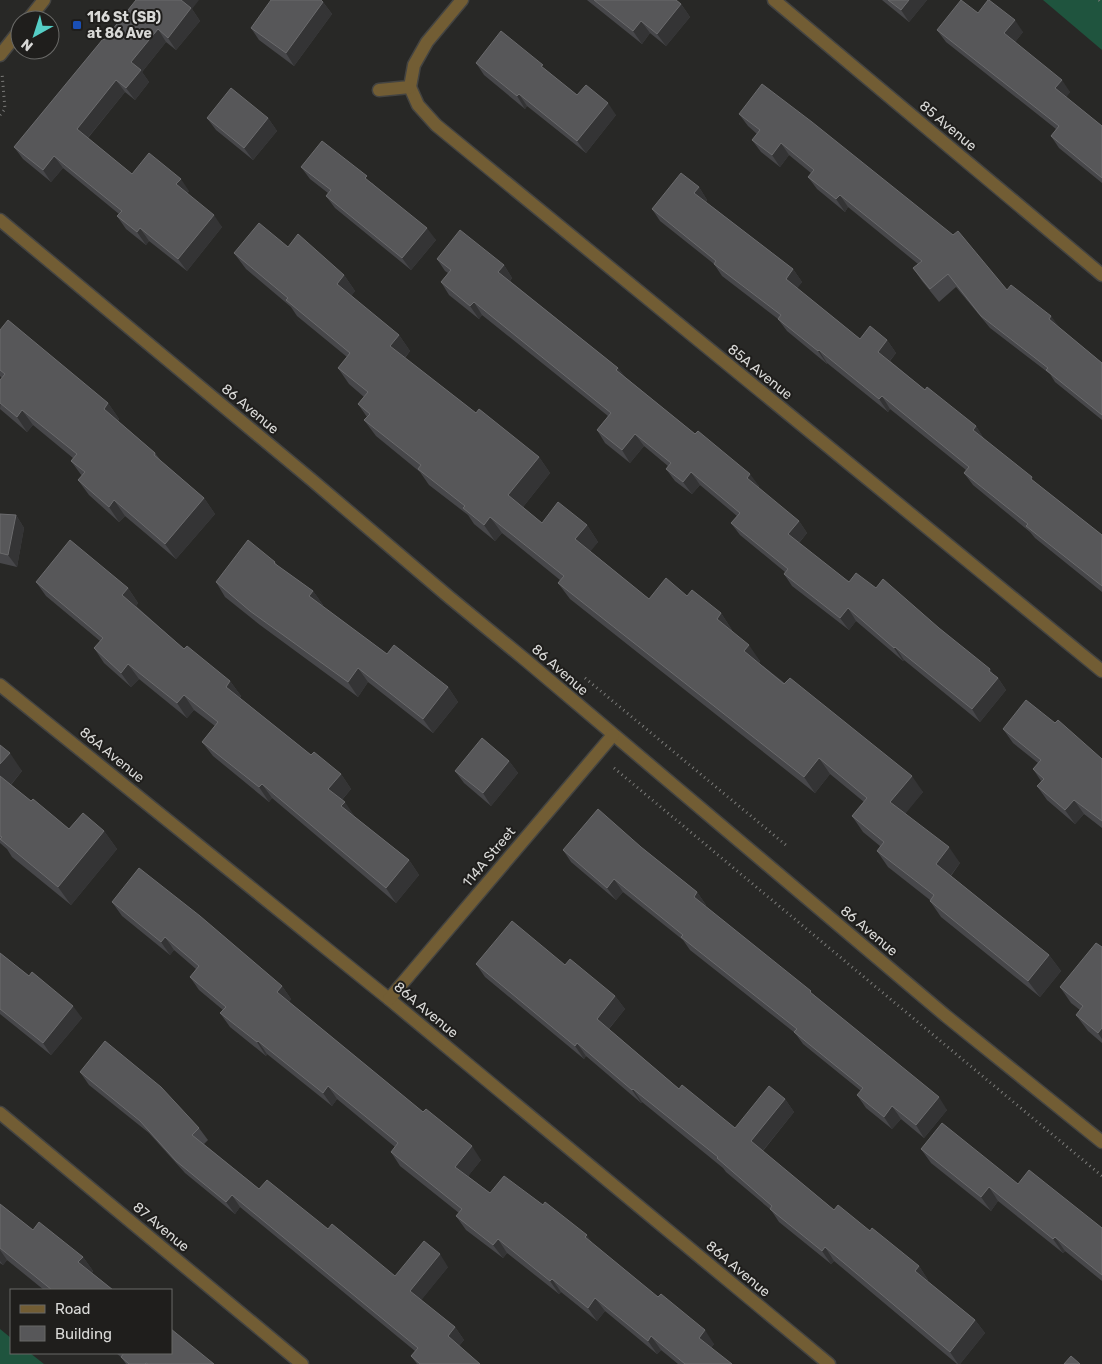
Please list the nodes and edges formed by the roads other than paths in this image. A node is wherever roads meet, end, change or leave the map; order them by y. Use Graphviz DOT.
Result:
graph roads {
  1 [pos="44,0"];
  2 [pos="462,0"];
  3 [pos="774,0"];
  4 [pos="36,10"];
  5 [pos="10,42"];
  6 [pos="0,55"];
  7 [pos="410,87"];
  8 [pos="379,90"];
  9 [pos="0,220"];
  10 [pos="1102,275"];
  11 [pos="1102,671"];
  12 [pos="0,686"];
  13 [pos="613,735"];
  14 [pos="389,999"];
  15 [pos="0,1113"];
  16 [pos="1102,1142"];
  17 [pos="302,1364"];
  18 [pos="829,1364"];
  1 -- 4 [label="street"];
  2 -- 7 [label="street"];
  3 -- 10 [label="street, 85 Avenue"];
  5 -- 6 [label="street"];
  7 -- 8 [label="street"];
  7 -- 11 [label="street, 85A Avenue"];
  9 -- 13 [label="street, 86 Avenue"];
  12 -- 14 [label="street, 86A Avenue"];
  13 -- 14 [label="street, 114A Street"];
  13 -- 16 [label="street, 86 Avenue"];
  14 -- 18 [label="street, 86A Avenue"];
  15 -- 17 [label="street, 87 Avenue"];
}
